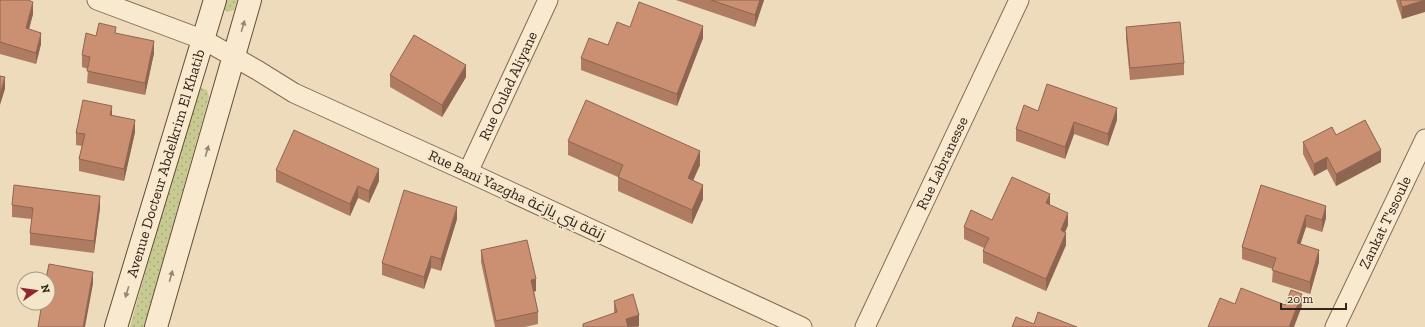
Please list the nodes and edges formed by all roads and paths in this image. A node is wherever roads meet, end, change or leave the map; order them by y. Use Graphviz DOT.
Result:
graph roads {
  1 [pos="97,0"];
  2 [pos="215,0"];
  3 [pos="250,0"];
  4 [pos="548,0"];
  5 [pos="1019,0"];
  6 [pos="204,40"];
  7 [pos="234,57"];
  8 [pos="1425,139"];
  9 [pos="468,172"];
  10 [pos="116,327"];
  11 [pos="156,327"];
  12 [pos="802,327"];
  13 [pos="865,327"];
  14 [pos="1335,327"];
  1 -- 6 [label="street, Rue Bani Yazgha زنقة بني يازغة"];
  2 -- 6 [label="main road, Avenue Docteur Abdelkrim El Khatib"];
  7 -- 3 [label="main road, one-way"];
  4 -- 9 [label="street, Rue Oulad Aliyane"];
  5 -- 13 [label="street, Rue Labranesse"];
  6 -- 7 [label="street, Rue Bani Yazgha زنقة بني يازغة"];
  6 -- 10 [label="main road, Avenue Docteur Abdelkrim El Khatib, one-way"];
  7 -- 9 [label="street, Rue Bani Yazgha زنقة بني يازغة"];
  11 -- 7 [label="main road, one-way"];
  8 -- 14 [label="street, Zankat T'ssoule"];
  9 -- 12 [label="street, Rue Bani Yazgha زنقة بني يازغة"];
}
